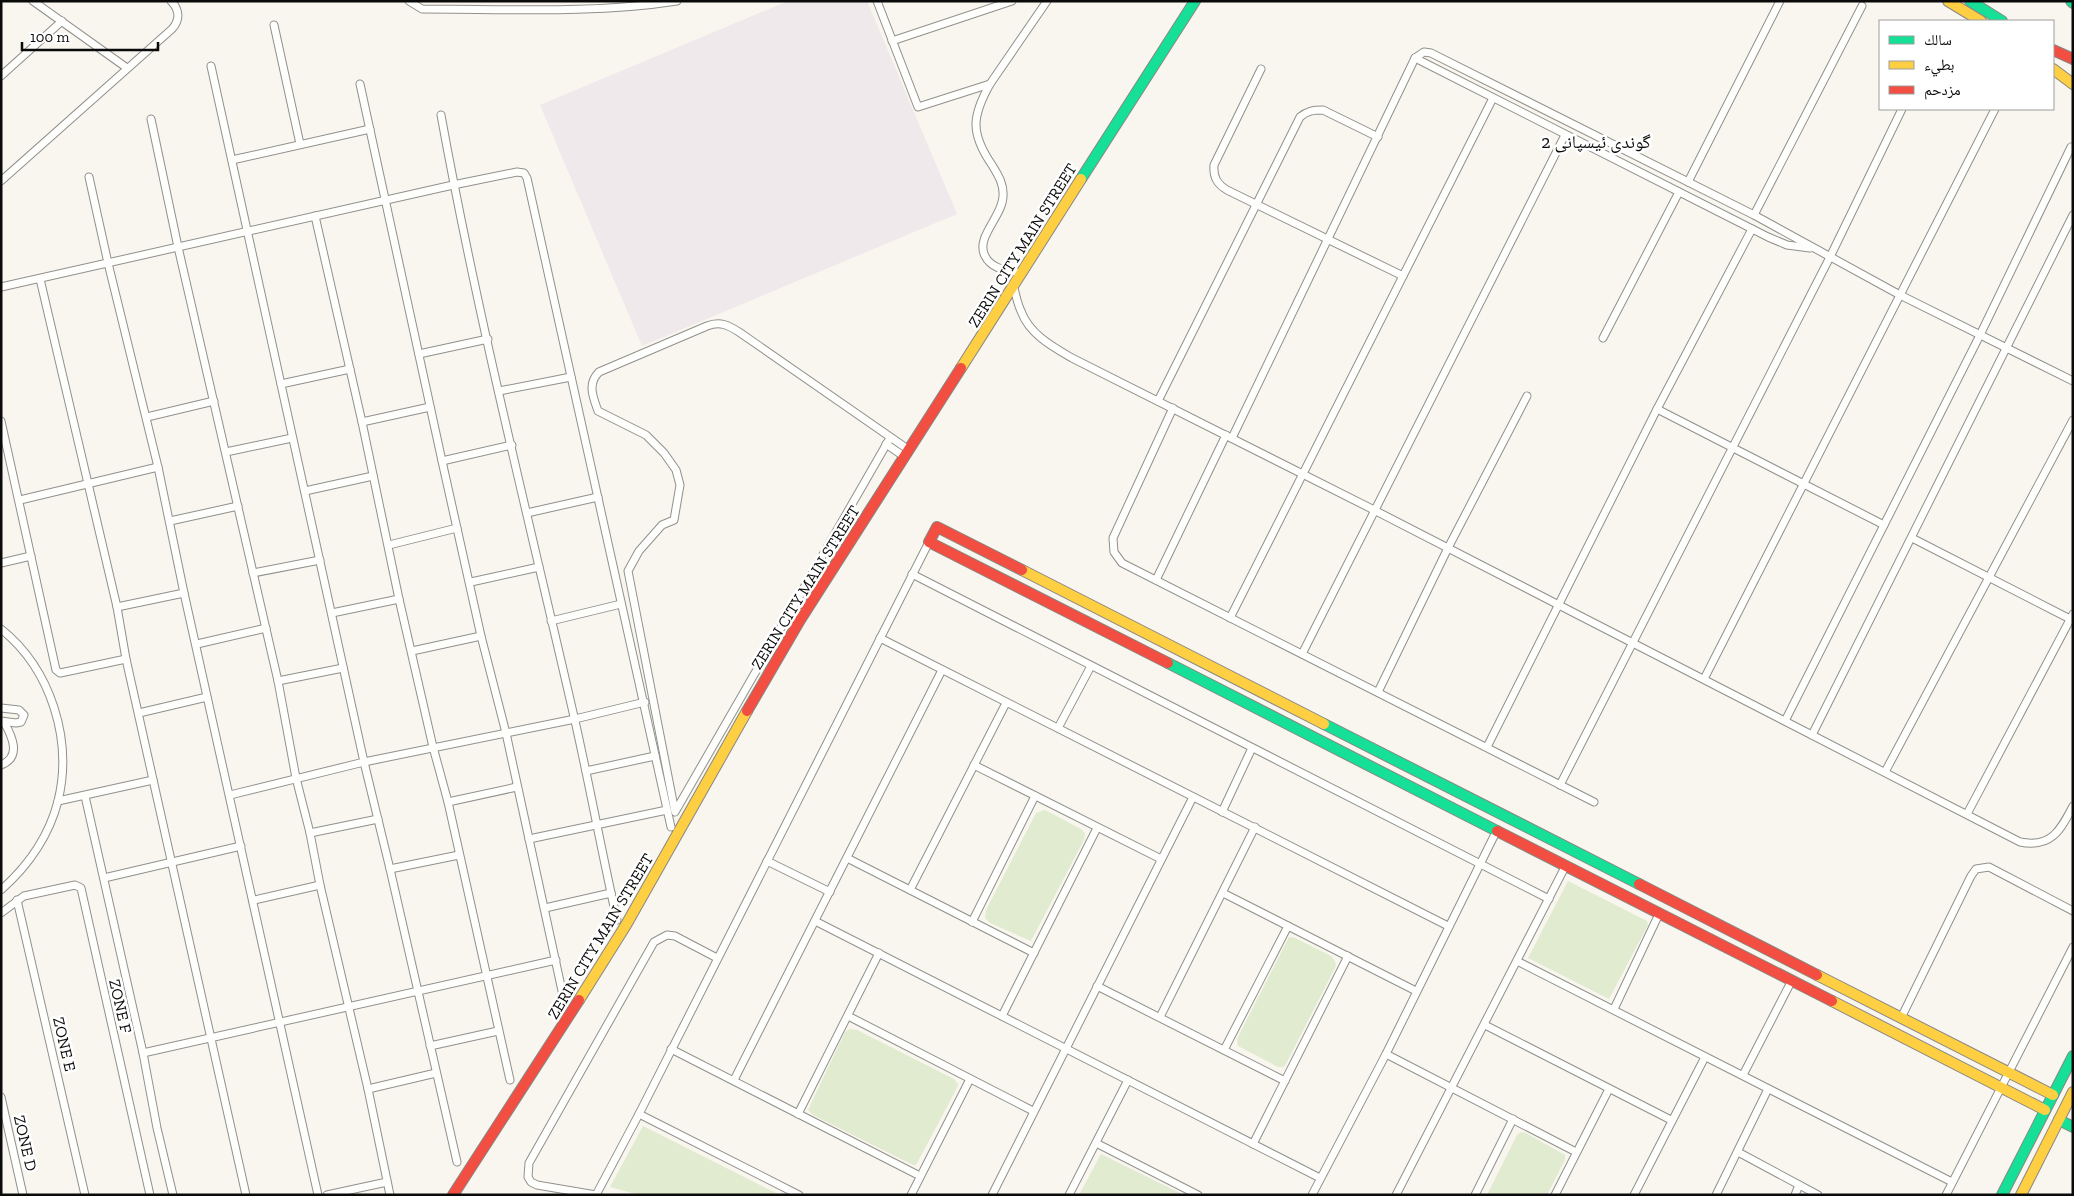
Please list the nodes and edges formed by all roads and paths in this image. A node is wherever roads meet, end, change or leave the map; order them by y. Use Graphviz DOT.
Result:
graph roads {
  1 [pos="33,1"];
  2 [pos="171,1"];
  3 [pos="409,1"];
  4 [pos="677,1"];
  5 [pos="877,1"];
  6 [pos="1012,1"];
  7 [pos="1047,1"];
  8 [pos="1195,1"];
  9 [pos="1780,1"];
  10 [pos="1948,1"];
  11 [pos="1970,1"];
  12 [pos="1862,6"];
  13 [pos="1979,20"];
  14 [pos="2000,20"];
  15 [pos="62,21"];
  16 [pos="274,25"];
  17 [pos="892,41"];
  18 [pos="2054,50"];
  19 [pos="1415,58"];
  20 [pos="2073,59"];
  21 [pos="211,66"];
  22 [pos="127,68"];
  23 [pos="1261,69"];
  24 [pos="2054,70"];
  25 [pos="1,76"];
  26 [pos="360,84"];
  27 [pos="990,84"];
  28 [pos="2073,84"];
  29 [pos="1493,98"];
  30 [pos="1902,110"];
  31 [pos="1994,110"];
  32 [pos="441,116"];
  33 [pos="151,119"];
  34 [pos="370,129"];
  35 [pos="1565,134"];
  36 [pos="1378,136"];
  37 [pos="300,144"];
  38 [pos="2071,147"];
  39 [pos="232,160"];
  40 [pos="89,177"];
  41 [pos="1,181"];
  42 [pos="1688,182"];
  43 [pos="453,185"];
  44 [pos="1679,192"];
  45 [pos="385,201"];
  46 [pos="1257,205"];
  47 [pos="1754,215"];
  48 [pos="315,216"];
  49 [pos="2072,220"];
  50 [pos="1752,229"];
  51 [pos="247,232"];
  52 [pos="1329,240"];
  53 [pos="178,247"];
  54 [pos="1813,248"];
  55 [pos="1830,257"];
  56 [pos="108,264"];
  57 [pos="1021,273"];
  58 [pos="1403,276"];
  59 [pos="40,279"];
  60 [pos="1013,284"];
  61 [pos="1,287"];
  62 [pos="1900,295"];
  63 [pos="1980,335"];
  64 [pos="1603,338"];
  65 [pos="488,339"];
  66 [pos="2007,349"];
  67 [pos="419,354"];
  68 [pos="350,369"];
  69 [pos="571,377"];
  70 [pos="2073,381"];
  71 [pos="281,384"];
  72 [pos="499,391"];
  73 [pos="1527,396"];
  74 [pos="214,401"];
  75 [pos="1158,401"];
  76 [pos="430,407"];
  77 [pos="1173,408"];
  78 [pos="1657,409"];
  79 [pos="147,417"];
  80 [pos="2073,420"];
  81 [pos="1,421"];
  82 [pos="362,422"];
  83 [pos="1229,436"];
  84 [pos="292,438"];
  85 [pos="888,441"];
  86 [pos="512,445"];
  87 [pos="4,448"];
  88 [pos="1732,448"];
  89 [pos="226,452"];
  90 [pos="907,454"];
  91 [pos="442,461"];
  92 [pos="158,467"];
  93 [pos="1302,473"];
  94 [pos="374,476"];
  95 [pos="88,484"];
  96 [pos="1804,484"];
  97 [pos="305,491"];
  98 [pos="598,497"];
  99 [pos="20,500"];
  100 [pos="238,506"];
  101 [pos="1374,510"];
  102 [pos="527,513"];
  103 [pos="170,521"];
  104 [pos="1884,525"];
  105 [pos="457,528"];
  106 [pos="1912,538"];
  107 [pos="929,542"];
  108 [pos="389,545"];
  109 [pos="1448,548"];
  110 [pos="31,556"];
  111 [pos="320,560"];
  112 [pos="1,563"];
  113 [pos="539,567"];
  114 [pos="254,573"];
  115 [pos="912,574"];
  116 [pos="1989,577"];
  117 [pos="1156,580"];
  118 [pos="471,582"];
  119 [pos="184,593"];
  120 [pos="399,599"];
  121 [pos="621,604"];
  122 [pos="1558,604"];
  123 [pos="117,608"];
  124 [pos="332,613"];
  125 [pos="1230,618"];
  126 [pos="2072,618"];
  127 [pos="551,620"];
  128 [pos="266,628"];
  129 [pos="1,629"];
  130 [pos="481,636"];
  131 [pos="880,638"];
  132 [pos="1632,642"];
  133 [pos="197,644"];
  134 [pos="412,651"];
  135 [pos="1302,654"];
  136 [pos="126,659"];
  137 [pos="1091,666"];
  138 [pos="343,668"];
  139 [pos="942,670"];
  140 [pos="1215,670"];
  141 [pos="1704,680"];
  142 [pos="278,681"];
  143 [pos="1208,685"];
  144 [pos="1378,692"];
  145 [pos="207,698"];
  146 [pos="645,702"];
  147 [pos="1006,703"];
  148 [pos="1,708"];
  149 [pos="138,713"];
  150 [pos="575,719"];
  151 [pos="3,721"];
  152 [pos="1785,721"];
  153 [pos="1058,728"];
  154 [pos="506,733"];
  155 [pos="1812,735"];
  156 [pos="433,747"];
  157 [pos="1252,748"];
  158 [pos="1487,748"];
  159 [pos="655,756"];
  160 [pos="364,762"];
  161 [pos="1,765"];
  162 [pos="974,765"];
  163 [pos="586,771"];
  164 [pos="1885,772"];
  165 [pos="296,778"];
  166 [pos="153,780"];
  167 [pos="1560,785"];
  168 [pos="516,787"];
  169 [pos="1450,789"];
  170 [pos="230,795"];
  171 [pos="85,796"];
  172 [pos="1035,796"];
  173 [pos="1193,798"];
  174 [pos="58,801"];
  175 [pos="448,802"];
  176 [pos="1594,802"];
  177 [pos="1442,805"];
  178 [pos="2073,806"];
  179 [pos="667,810"];
  180 [pos="1222,812"];
  181 [pos="1967,814"];
  182 [pos="378,819"];
  183 [pos="598,824"];
  184 [pos="671,826"];
  185 [pos="1097,828"];
  186 [pos="1255,828"];
  187 [pos="1496,832"];
  188 [pos="310,833"];
  189 [pos="529,840"];
  190 [pos="241,846"];
  191 [pos="459,855"];
  192 [pos="847,858"];
  193 [pos="1161,859"];
  194 [pos="767,860"];
  195 [pos="173,861"];
  196 [pos="1480,863"];
  197 [pos="390,868"];
  198 [pos="1565,868"];
  199 [pos="104,878"];
  200 [pos="320,885"];
  201 [pos="1,890"];
  202 [pos="910,890"];
  203 [pos="830,892"];
  204 [pos="611,893"];
  205 [pos="1223,893"];
  206 [pos="1549,898"];
  207 [pos="18,900"];
  208 [pos="254,900"];
  209 [pos="545,908"];
  210 [pos="2073,911"];
  211 [pos="1,913"];
  212 [pos="1658,914"];
  213 [pos="617,920"];
  214 [pos="815,920"];
  215 [pos="972,922"];
  216 [pos="1288,926"];
  217 [pos="1448,926"];
  218 [pos="1748,940"];
  219 [pos="2073,948"];
  220 [pos="879,953"];
  221 [pos="1034,953"];
  222 [pos="1348,956"];
  223 [pos="1740,956"];
  224 [pos="717,958"];
  225 [pos="556,960"];
  226 [pos="1517,961"];
  227 [pos="486,976"];
  228 [pos="1791,982"];
  229 [pos="1097,986"];
  230 [pos="1416,991"];
  231 [pos="418,992"];
  232 [pos="564,1000"];
  233 [pos="350,1007"];
  234 [pos="1614,1009"];
  235 [pos="848,1016"];
  236 [pos="1002,1016"];
  237 [pos="1160,1017"];
  238 [pos="1901,1018"];
  239 [pos="280,1023"];
  240 [pos="1485,1024"];
  241 [pos="498,1031"];
  242 [pos="212,1038"];
  243 [pos="430,1046"];
  244 [pos="1065,1048"];
  245 [pos="671,1049"];
  246 [pos="1224,1050"];
  247 [pos="142,1053"];
  248 [pos="1386,1054"];
  249 [pos="2073,1056"];
  250 [pos="1705,1057"];
  251 [pos="436,1072"];
  252 [pos="2009,1072"];
  253 [pos="1743,1075"];
  254 [pos="970,1079"];
  255 [pos="510,1080"];
  256 [pos="734,1080"];
  257 [pos="1128,1080"];
  258 [pos="1285,1082"];
  259 [pos="1452,1088"];
  260 [pos="1609,1088"];
  261 [pos="2000,1088"];
  262 [pos="368,1089"];
  263 [pos="1768,1089"];
  264 [pos="2073,1092"];
  265 [pos="2053,1095"];
  266 [pos="1,1097"];
  267 [pos="2070,1105"];
  268 [pos="2045,1110"];
  269 [pos="1033,1111"];
  270 [pos="639,1114"];
  271 [pos="798,1114"];
  272 [pos="1513,1119"];
  273 [pos="1672,1120"];
  274 [pos="2059,1120"];
  275 [pos="2073,1127"];
  276 [pos="1096,1143"];
  277 [pos="1253,1144"];
  278 [pos="1576,1152"];
  279 [pos="1738,1152"];
  280 [pos="457,1162"];
  281 [pos="920,1176"];
  282 [pos="1320,1178"];
  283 [pos="387,1182"];
  284 [pos="1952,1182"];
  285 [pos="1799,1185"];
  286 [pos="23,1195"];
  287 [pos="85,1195"];
  288 [pos="150,1195"];
  289 [pos="173,1195"];
  290 [pos="246,1195"];
  291 [pos="318,1195"];
  292 [pos="327,1195"];
  293 [pos="390,1195"];
  294 [pos="453,1195"];
  295 [pos="596,1195"];
  296 [pos="799,1195"];
  297 [pos="911,1195"];
  298 [pos="992,1195"];
  299 [pos="1070,1195"];
  300 [pos="1198,1195"];
  301 [pos="1312,1195"];
  302 [pos="1396,1195"];
  303 [pos="1475,1195"];
  304 [pos="1555,1195"];
  305 [pos="1634,1195"];
  306 [pos="1716,1195"];
  307 [pos="1794,1195"];
  308 [pos="1818,1195"];
  309 [pos="1946,1195"];
  310 [pos="2002,1195"];
  311 [pos="2021,1195"];
  1 -- 15 [label="street"];
  2 -- 22 [label="street"];
  3 -- 4 [label="street"];
  5 -- 17 [label="street"];
  6 -- 17 [label="street"];
  7 -- 27 [label="street"];
  8 -- 57 [label="street, ZERIN CITY MAIN STREET"];
  9 -- 42 [label="street"];
  10 -- 13 [label="street"];
  11 -- 14 [label="street"];
  12 -- 47 [label="street"];
  15 -- 22 [label="street"];
  15 -- 25 [label="street"];
  16 -- 37 [label="street"];
  17 -- 27 [label="street"];
  18 -- 20 [label="street"];
  19 -- 29 [label="street"];
  19 -- 36 [label="street"];
  19 -- 42 [label="street"];
  21 -- 39 [label="street"];
  22 -- 41 [label="street"];
  23 -- 46 [label="street"];
  24 -- 28 [label="street"];
  26 -- 34 [label="street"];
  27 -- 57 [label="street"];
  29 -- 35 [label="street"];
  29 -- 58 [label="street"];
  30 -- 55 [label="street"];
  31 -- 62 [label="street"];
  32 -- 43 [label="street"];
  33 -- 53 [label="street"];
  34 -- 37 [label="street"];
  34 -- 45 [label="street"];
  35 -- 44 [label="street"];
  35 -- 101 [label="street"];
  36 -- 46 [label="street"];
  36 -- 52 [label="street"];
  37 -- 39 [label="street"];
  38 -- 63 [label="street"];
  39 -- 51 [label="street"];
  40 -- 56 [label="street"];
  42 -- 47 [label="street"];
  43 -- 45 [label="street"];
  43 -- 65 [label="street"];
  43 -- 69 [label="street"];
  44 -- 50 [label="street"];
  44 -- 64 [label="street"];
  45 -- 48 [label="street"];
  45 -- 67 [label="street"];
  46 -- 52 [label="street"];
  46 -- 75 [label="street"];
  47 -- 54 [label="street"];
  48 -- 51 [label="street"];
  48 -- 68 [label="street"];
  49 -- 66 [label="street"];
  50 -- 54 [label="street"];
  50 -- 78 [label="street"];
  51 -- 53 [label="street"];
  51 -- 71 [label="street"];
  52 -- 58 [label="street"];
  52 -- 83 [label="street"];
  53 -- 56 [label="street"];
  53 -- 74 [label="street"];
  54 -- 55 [label="street"];
  55 -- 62 [label="street"];
  55 -- 88 [label="street"];
  56 -- 59 [label="street"];
  56 -- 79 [label="street"];
  57 -- 60 [label="street, ZERIN CITY MAIN STREET"];
  58 -- 93 [label="street"];
  59 -- 61 [label="street"];
  59 -- 95 [label="street"];
  60 -- 75 [label="street"];
  60 -- 90 [label="street, ZERIN CITY MAIN STREET"];
  62 -- 63 [label="street"];
  62 -- 96 [label="street"];
  63 -- 66 [label="street"];
  63 -- 104 [label="street"];
  65 -- 67 [label="street"];
  65 -- 72 [label="street"];
  66 -- 70 [label="street"];
  66 -- 106 [label="street"];
  67 -- 76 [label="street"];
  68 -- 71 [label="street"];
  68 -- 82 [label="street"];
  69 -- 72 [label="street"];
  69 -- 98 [label="street"];
  71 -- 84 [label="street"];
  72 -- 86 [label="street"];
  73 -- 109 [label="street"];
  74 -- 79 [label="street"];
  74 -- 89 [label="street"];
  75 -- 77 [label="street"];
  76 -- 82 [label="street"];
  76 -- 91 [label="street"];
  77 -- 83 [label="street"];
  77 -- 117 [label="street"];
  78 -- 88 [label="street"];
  78 -- 122 [label="street"];
  79 -- 92 [label="street"];
  80 -- 116 [label="street"];
  81 -- 87 [label="street"];
  82 -- 94 [label="street"];
  83 -- 93 [label="street"];
  83 -- 117 [label="street"];
  84 -- 89 [label="street"];
  84 -- 97 [label="street"];
  85 -- 85 [label="street"];
  85 -- 90 [label="street"];
  86 -- 91 [label="street"];
  86 -- 102 [label="street"];
  87 -- 99 [label="street"];
  88 -- 96 [label="street"];
  88 -- 132 [label="street"];
  89 -- 100 [label="street"];
  90 -- 294 [label="street, ZERIN CITY MAIN STREET"];
  91 -- 105 [label="street"];
  92 -- 95 [label="street"];
  92 -- 103 [label="street"];
  93 -- 101 [label="street"];
  93 -- 125 [label="street"];
  94 -- 97 [label="street"];
  94 -- 108 [label="street"];
  95 -- 99 [label="street"];
  95 -- 123 [label="street"];
  96 -- 104 [label="street"];
  96 -- 141 [label="street"];
  97 -- 111 [label="street"];
  98 -- 102 [label="street"];
  98 -- 121 [label="street"];
  99 -- 110 [label="street"];
  100 -- 103 [label="street"];
  100 -- 114 [label="street"];
  101 -- 109 [label="street"];
  101 -- 135 [label="street"];
  102 -- 113 [label="street"];
  103 -- 119 [label="street"];
  104 -- 152 [label="street"];
  105 -- 108 [label="street"];
  105 -- 118 [label="street"];
  106 -- 116 [label="street"];
  106 -- 155 [label="street"];
  107 -- 115 [label="street"];
  107 -- 140 [label="street"];
  107 -- 143 [label="street"];
  108 -- 120 [label="street"];
  109 -- 122 [label="street"];
  109 -- 144 [label="street"];
  110 -- 112 [label="street"];
  110 -- 136 [label="street"];
  111 -- 114 [label="street"];
  111 -- 124 [label="street"];
  113 -- 118 [label="street"];
  113 -- 127 [label="street"];
  114 -- 128 [label="street"];
  115 -- 131 [label="street"];
  115 -- 137 [label="street"];
  116 -- 126 [label="street"];
  116 -- 164 [label="street"];
  117 -- 125 [label="street"];
  118 -- 130 [label="street"];
  119 -- 123 [label="street"];
  119 -- 133 [label="street"];
  120 -- 124 [label="street"];
  120 -- 134 [label="street"];
  121 -- 127 [label="street"];
  121 -- 146 [label="street"];
  122 -- 132 [label="street"];
  122 -- 158 [label="street"];
  123 -- 136 [label="street"];
  124 -- 138 [label="street"];
  125 -- 135 [label="street"];
  126 -- 181 [label="street"];
  127 -- 150 [label="street"];
  128 -- 133 [label="street"];
  128 -- 142 [label="street"];
  129 -- 174 [label="street"];
  130 -- 134 [label="street"];
  130 -- 154 [label="street"];
  131 -- 139 [label="street"];
  131 -- 194 [label="street"];
  132 -- 141 [label="street"];
  132 -- 167 [label="street"];
  133 -- 145 [label="street"];
  134 -- 156 [label="street"];
  135 -- 144 [label="street"];
  136 -- 149 [label="street"];
  137 -- 153 [label="street"];
  137 -- 157 [label="street"];
  138 -- 142 [label="street"];
  138 -- 160 [label="street"];
  139 -- 147 [label="street"];
  139 -- 192 [label="street"];
  140 -- 143 [label="street"];
  140 -- 169 [label="street"];
  141 -- 152 [label="street"];
  142 -- 165 [label="street"];
  143 -- 177 [label="street"];
  144 -- 158 [label="street"];
  145 -- 149 [label="street"];
  145 -- 170 [label="street"];
  146 -- 150 [label="street"];
  146 -- 159 [label="street"];
  147 -- 153 [label="street"];
  147 -- 162 [label="street"];
  148 -- 151 [label="street"];
  149 -- 166 [label="street"];
  150 -- 154 [label="street"];
  150 -- 163 [label="street"];
  151 -- 161 [label="street"];
  152 -- 155 [label="street"];
  153 -- 173 [label="street"];
  154 -- 156 [label="street"];
  154 -- 168 [label="street"];
  155 -- 164 [label="street"];
  156 -- 160 [label="street"];
  156 -- 175 [label="street"];
  157 -- 180 [label="street"];
  157 -- 196 [label="street"];
  158 -- 167 [label="street"];
  159 -- 163 [label="street"];
  159 -- 179 [label="street"];
  160 -- 165 [label="street"];
  160 -- 182 [label="street"];
  162 -- 172 [label="street"];
  162 -- 202 [label="street"];
  163 -- 183 [label="street"];
  164 -- 181 [label="street"];
  165 -- 170 [label="street"];
  165 -- 188 [label="street"];
  166 -- 171 [label="street"];
  166 -- 195 [label="street"];
  167 -- 176 [label="street"];
  168 -- 175 [label="street"];
  168 -- 189 [label="street"];
  169 -- 177 [label="street"];
  169 -- 218 [label="street"];
  170 -- 190 [label="street"];
  171 -- 174 [label="street"];
  171 -- 199 [label="street"];
  172 -- 185 [label="street"];
  172 -- 215 [label="street"];
  173 -- 180 [label="street"];
  173 -- 193 [label="street"];
  174 -- 201 [label="street"];
  175 -- 191 [label="street"];
  177 -- 187 [label="street"];
  178 -- 181 [label="street"];
  179 -- 183 [label="street"];
  179 -- 184 [label="street"];
  180 -- 186 [label="street"];
  182 -- 188 [label="street"];
  182 -- 197 [label="street"];
  183 -- 189 [label="street"];
  183 -- 204 [label="street"];
  185 -- 193 [label="street"];
  185 -- 221 [label="street"];
  186 -- 205 [label="street"];
  186 -- 217 [label="street"];
  187 -- 196 [label="street"];
  187 -- 198 [label="street"];
  188 -- 200 [label="street"];
  189 -- 209 [label="street"];
  190 -- 195 [label="street"];
  190 -- 208 [label="street"];
  191 -- 197 [label="street"];
  191 -- 227 [label="street"];
  192 -- 202 [label="street"];
  192 -- 203 [label="street"];
  193 -- 229 [label="street"];
  194 -- 203 [label="street"];
  194 -- 224 [label="street"];
  195 -- 199 [label="street"];
  195 -- 242 [label="street"];
  196 -- 206 [label="street"];
  196 -- 217 [label="street"];
  197 -- 231 [label="street"];
  198 -- 206 [label="street"];
  198 -- 212 [label="street"];
  199 -- 247 [label="street"];
  200 -- 208 [label="street"];
  200 -- 233 [label="street"];
  202 -- 215 [label="street"];
  203 -- 214 [label="street"];
  204 -- 209 [label="street"];
  204 -- 213 [label="street"];
  205 -- 216 [label="street"];
  205 -- 237 [label="street"];
  206 -- 226 [label="street"];
  207 -- 211 [label="street"];
  207 -- 287 [label="street, ZONE E"];
  207 -- 288 [label="street, ZONE F"];
  208 -- 239 [label="street"];
  209 -- 225 [label="street"];
  210 -- 238 [label="street"];
  212 -- 223 [label="street"];
  212 -- 234 [label="street"];
  214 -- 220 [label="street"];
  214 -- 256 [label="street"];
  215 -- 221 [label="street"];
  216 -- 222 [label="street"];
  216 -- 246 [label="street"];
  217 -- 230 [label="street"];
  218 -- 223 [label="street"];
  218 -- 238 [label="street"];
  219 -- 252 [label="street"];
  220 -- 235 [label="street"];
  220 -- 236 [label="street"];
  221 -- 236 [label="street"];
  222 -- 230 [label="street"];
  222 -- 258 [label="street"];
  223 -- 228 [label="street"];
  224 -- 245 [label="street"];
  224 -- 295 [label="street"];
  225 -- 227 [label="street"];
  225 -- 232 [label="street"];
  226 -- 234 [label="street"];
  226 -- 240 [label="street"];
  227 -- 231 [label="street"];
  227 -- 241 [label="street"];
  228 -- 253 [label="street"];
  228 -- 261 [label="street"];
  229 -- 237 [label="street"];
  229 -- 244 [label="street"];
  230 -- 248 [label="street"];
  231 -- 233 [label="street"];
  231 -- 243 [label="street"];
  233 -- 239 [label="street"];
  233 -- 262 [label="street"];
  234 -- 250 [label="street"];
  235 -- 254 [label="street"];
  235 -- 271 [label="street"];
  236 -- 244 [label="street"];
  237 -- 246 [label="street"];
  238 -- 252 [label="street"];
  239 -- 242 [label="street"];
  239 -- 291 [label="street"];
  240 -- 259 [label="street"];
  240 -- 260 [label="street"];
  241 -- 243 [label="street"];
  241 -- 255 [label="street"];
  242 -- 247 [label="street"];
  242 -- 290 [label="street"];
  243 -- 251 [label="street"];
  244 -- 257 [label="street"];
  244 -- 269 [label="street"];
  245 -- 256 [label="street"];
  245 -- 270 [label="street"];
  246 -- 258 [label="street"];
  247 -- 289 [label="street"];
  248 -- 259 [label="street"];
  248 -- 282 [label="street"];
  249 -- 265 [label="street"];
  250 -- 253 [label="street"];
  250 -- 273 [label="street"];
  251 -- 262 [label="street"];
  251 -- 280 [label="street"];
  252 -- 261 [label="street"];
  252 -- 265 [label="street"];
  253 -- 263 [label="street"];
  254 -- 269 [label="street"];
  254 -- 281 [label="street"];
  256 -- 271 [label="street"];
  257 -- 276 [label="street"];
  257 -- 277 [label="street"];
  258 -- 277 [label="street"];
  259 -- 272 [label="street"];
  259 -- 302 [label="street"];
  260 -- 273 [label="street"];
  260 -- 278 [label="street"];
  261 -- 268 [label="street"];
  261 -- 284 [label="street"];
  262 -- 283 [label="street"];
  263 -- 279 [label="street"];
  263 -- 284 [label="street"];
  264 -- 267 [label="street"];
  265 -- 268 [label="street"];
  266 -- 286 [label="street, ZONE D"];
  267 -- 274 [label="street"];
  268 -- 310 [label="street"];
  269 -- 298 [label="street"];
  270 -- 295 [label="street"];
  270 -- 296 [label="street"];
  271 -- 281 [label="street"];
  272 -- 278 [label="street"];
  272 -- 303 [label="street"];
  273 -- 305 [label="street"];
  274 -- 275 [label="street"];
  274 -- 311 [label="street"];
  276 -- 299 [label="street"];
  276 -- 300 [label="street"];
  277 -- 282 [label="street"];
  278 -- 304 [label="street"];
  279 -- 285 [label="street"];
  279 -- 306 [label="street"];
  281 -- 297 [label="street"];
  282 -- 301 [label="street"];
  283 -- 292 [label="street"];
  283 -- 293 [label="street"];
  284 -- 309 [label="street"];
  285 -- 307 [label="street"];
  285 -- 308 [label="street"];
}
